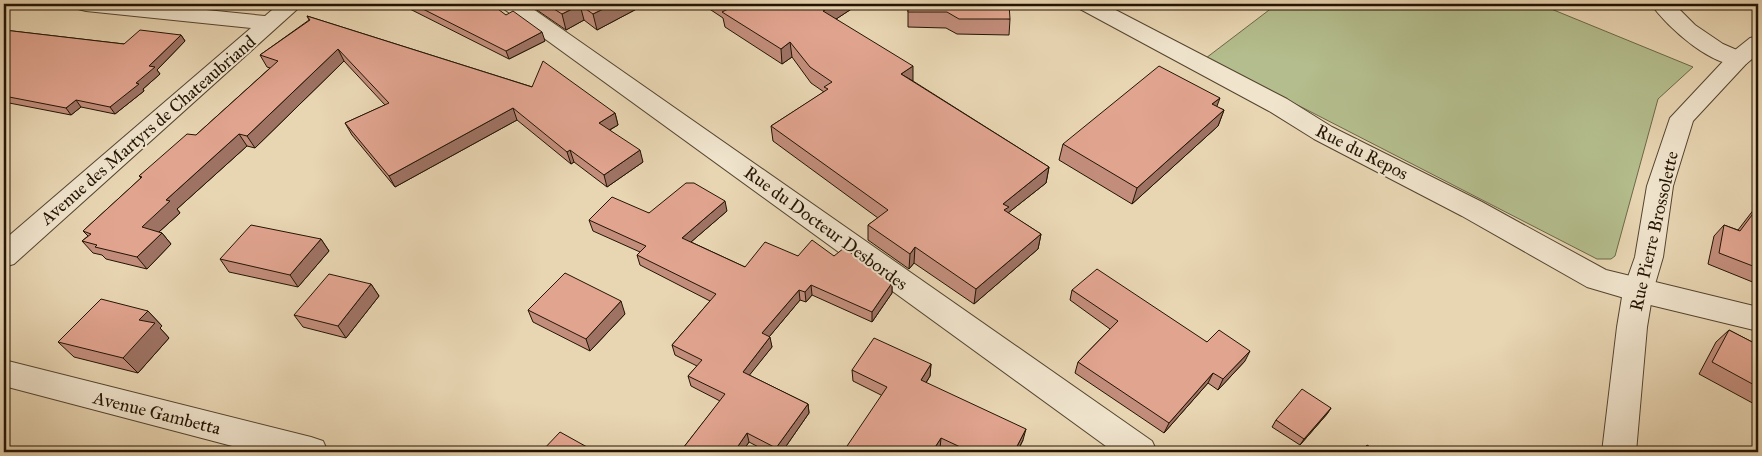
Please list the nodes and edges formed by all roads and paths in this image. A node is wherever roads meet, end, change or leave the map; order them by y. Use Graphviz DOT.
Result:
graph roads {
  1 [pos="86,4"];
  2 [pos="292,4"];
  3 [pos="512,4"];
  4 [pos="1088,4"];
  5 [pos="1662,4"];
  6 [pos="270,23"];
  7 [pos="1758,43"];
  8 [pos="1738,59"];
  9 [pos="4,256"];
  10 [pos="1638,291"];
  11 [pos="1758,319"];
  12 [pos="4,373"];
  13 [pos="311,452"];
  14 [pos="1140,452"];
  15 [pos="1619,452"];
  1 -- 6 [label="street"];
  2 -- 6 [label="street, Avenue des Martyrs de Chateaubriand"];
  3 -- 14 [label="street, Rue du Docteur Desbordes"];
  4 -- 10 [label="street, Rue du Repos"];
  5 -- 8 [label="street"];
  6 -- 9 [label="street, Avenue des Martyrs de Chateaubriand"];
  7 -- 8 [label="street, Rue Pierre Brossolette"];
  8 -- 10 [label="street, Rue Pierre Brossolette"];
  10 -- 11 [label="street, Rue du Repos"];
  10 -- 15 [label="street, Rue Pierre Brossolette"];
  12 -- 13 [label="street, Avenue Gambetta"];
}
